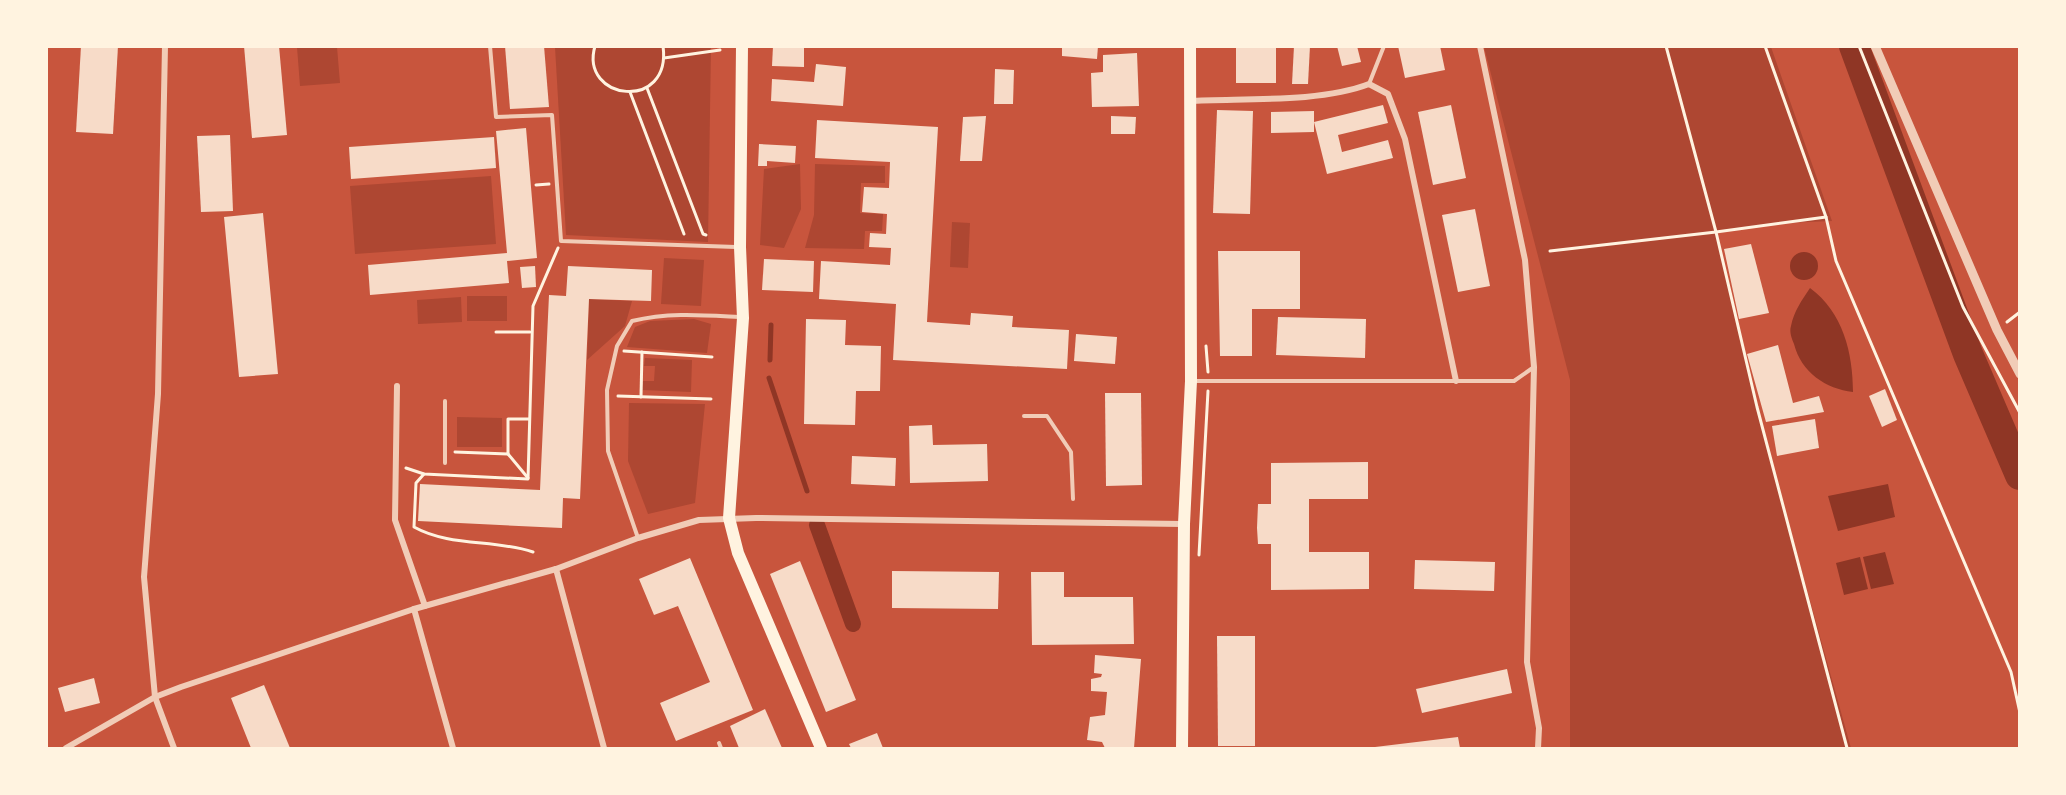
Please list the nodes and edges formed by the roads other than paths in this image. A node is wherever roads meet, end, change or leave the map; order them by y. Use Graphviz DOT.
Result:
graph roads {
  1 [pos="165,46"];
  2 [pos="490,46"];
  3 [pos="742,46"];
  4 [pos="1190,46"];
  5 [pos="1384,46"];
  6 [pos="1479,46"];
  7 [pos="1875,46"];
  8 [pos="1369,84"];
  9 [pos="1188,101"];
  10 [pos="740,247"];
  11 [pos="743,318"];
  12 [pos="1534,367"];
  13 [pos="2019,374"];
  14 [pos="1191,381"];
  15 [pos="1456,381"];
  16 [pos="397,386"];
  17 [pos="446,400"];
  18 [pos="1024,416"];
  19 [pos="445,463"];
  20 [pos="1073,499"];
  21 [pos="729,518"];
  22 [pos="1184,524"];
  23 [pos="638,538"];
  24 [pos="556,569"];
  25 [pos="425,606"];
  26 [pos="414,609"];
  27 [pos="155,697"];
  28 [pos="66,748"];
  29 [pos="174,748"];
  30 [pos="453,748"];
  31 [pos="604,748"];
  32 [pos="820,748"];
  33 [pos="1182,748"];
  34 [pos="1538,748"];
  1 -- 27 [label="street"];
  2 -- 10 [label="lane"];
  3 -- 10 [label="main road"];
  4 -- 9 [label="main road"];
  5 -- 8 [label="lane"];
  6 -- 12 [label="street"];
  7 -- 13 [label="street"];
  8 -- 9 [label="street"];
  8 -- 15 [label="street"];
  9 -- 14 [label="main road"];
  10 -- 11 [label="main road"];
  11 -- 21 [label="main road"];
  11 -- 23 [label="lane"];
  12 -- 15 [label="lane"];
  12 -- 34 [label="street"];
  14 -- 15 [label="lane"];
  14 -- 22 [label="main road"];
  16 -- 25 [label="street"];
  17 -- 19 [label="lane"];
  18 -- 20 [label="lane"];
  21 -- 22 [label="street"];
  21 -- 23 [label="street"];
  21 -- 32 [label="main road"];
  22 -- 33 [label="main road"];
  23 -- 24 [label="street"];
  24 -- 25 [label="street"];
  24 -- 31 [label="street"];
  25 -- 26 [label="street"];
  26 -- 27 [label="street"];
  26 -- 30 [label="street"];
  27 -- 28 [label="street"];
  27 -- 29 [label="street"];
}
